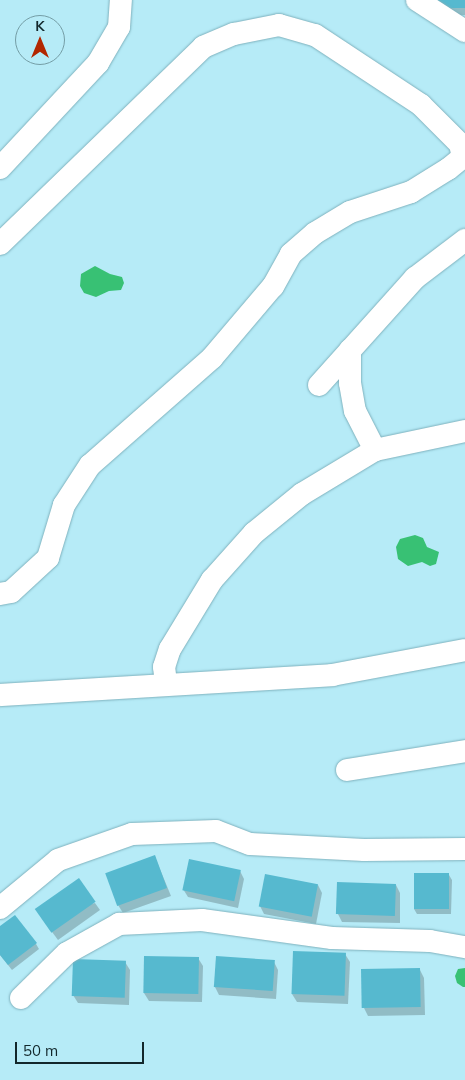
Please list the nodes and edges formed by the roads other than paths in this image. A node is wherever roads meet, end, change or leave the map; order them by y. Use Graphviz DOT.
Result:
graph roads {
  1 [pos="121,0"];
  2 [pos="417,0"];
  3 [pos="464,29"];
  4 [pos="0,168"];
  5 [pos="465,240"];
  6 [pos="0,244"];
  7 [pos="350,350"];
  8 [pos="319,385"];
  9 [pos="465,431"];
  10 [pos="375,450"];
  11 [pos="0,594"];
  12 [pos="465,650"];
  13 [pos="166,683"];
  14 [pos="0,695"];
  15 [pos="465,751"];
  16 [pos="347,770"];
  17 [pos="465,849"];
  18 [pos="0,908"];
  19 [pos="465,947"];
  20 [pos="21,998"];
  1 -- 4 [label="street"];
  2 -- 3 [label="street"];
  5 -- 7 [label="street"];
  6 -- 11 [label="street"];
  7 -- 8 [label="street"];
  7 -- 10 [label="street"];
  9 -- 10 [label="street"];
  10 -- 13 [label="street"];
  12 -- 13 [label="street"];
  13 -- 14 [label="street"];
  15 -- 16 [label="street"];
  17 -- 18 [label="street"];
  19 -- 20 [label="street"];
}
